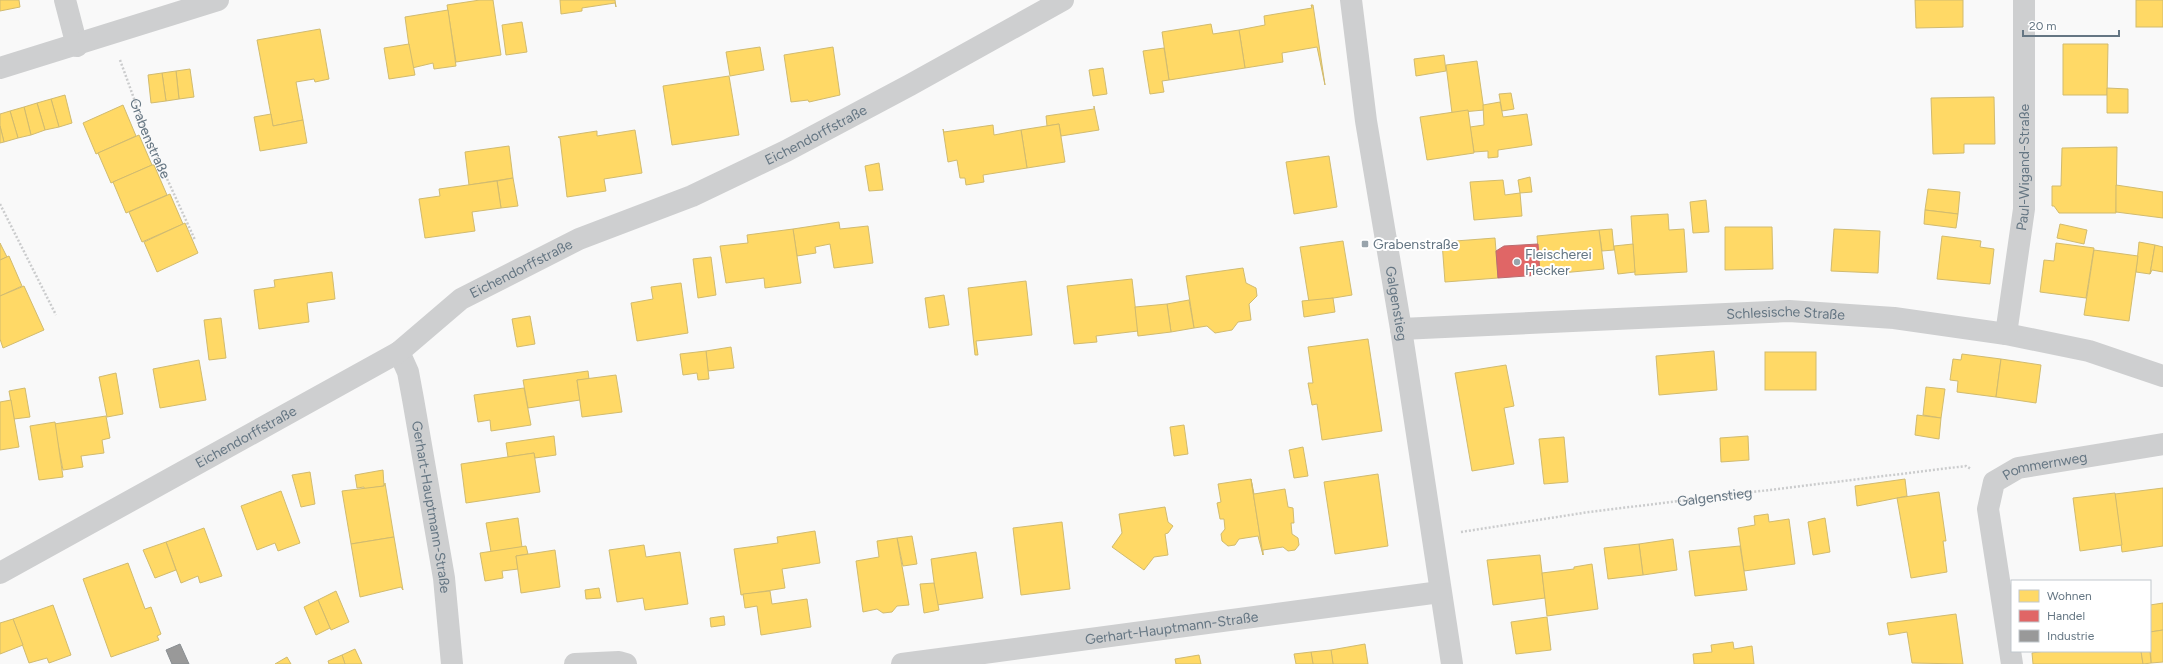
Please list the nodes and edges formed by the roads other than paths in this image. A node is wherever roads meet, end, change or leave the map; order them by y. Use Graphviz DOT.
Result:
graph roads {
  1 [pos="65,0"];
  2 [pos="218,0"];
  3 [pos="1063,0"];
  4 [pos="1351,0"];
  5 [pos="2024,0"];
  6 [pos="77,46"];
  7 [pos="0,68"];
  8 [pos="1401,329"];
  9 [pos="2006,334"];
  10 [pos="399,352"];
  11 [pos="2163,376"];
  12 [pos="2163,444"];
  13 [pos="0,573"];
  14 [pos="1440,592"];
  15 [pos="452,664"];
  16 [pos="575,664"];
  17 [pos="626,664"];
  18 [pos="902,664"];
  19 [pos="1452,664"];
  20 [pos="2012,664"];
  1 -- 6 [label="street"];
  2 -- 6 [label="street"];
  3 -- 10 [label="street, Eichendorffstraße"];
  4 -- 8 [label="street, Galgenstieg"];
  5 -- 9 [label="street, Paul-Wigand-Straße"];
  6 -- 7 [label="street"];
  8 -- 9 [label="street, Schlesische Straße"];
  8 -- 14 [label="street, Galgenstieg"];
  9 -- 11 [label="street, Schlesische Straße"];
  10 -- 13 [label="street, Eichendorffstraße"];
  10 -- 15 [label="street, Gerhart-Hauptmann-Straße"];
  12 -- 20 [label="street, Pommernweg"];
  14 -- 18 [label="street, Gerhart-Hauptmann-Straße"];
  14 -- 19 [label="street, Galgenstieg"];
  16 -- 17 [label="street"];
}
